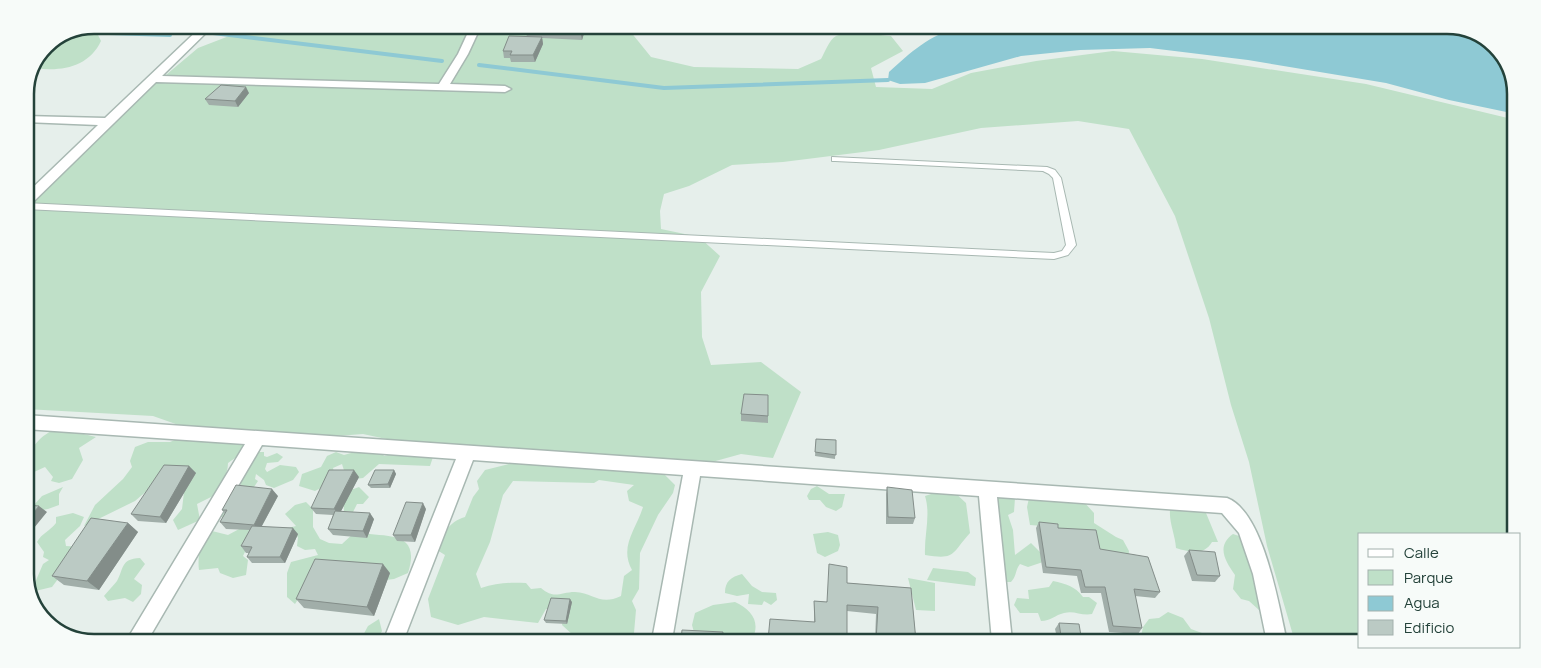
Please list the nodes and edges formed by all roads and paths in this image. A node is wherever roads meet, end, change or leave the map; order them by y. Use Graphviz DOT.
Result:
graph roads {
  1 [pos="200,34"];
  2 [pos="473,34"];
  3 [pos="153,79"];
  4 [pos="442,88"];
  5 [pos="505,89"];
  6 [pos="34,119"];
  7 [pos="110,122"];
  8 [pos="835,159"];
  9 [pos="34,195"];
  10 [pos="34,204"];
  11 [pos="34,423"];
  12 [pos="258,438"];
  13 [pos="468,453"];
  14 [pos="693,469"];
  15 [pos="987,489"];
  16 [pos="140,634"];
  17 [pos="396,634"];
  18 [pos="663,634"];
  19 [pos="1001,634"];
  20 [pos="1275,634"];
  1 -- 3 [label="street"];
  2 -- 4 [label="street"];
  3 -- 4 [label="street"];
  3 -- 7 [label="street"];
  4 -- 5 [label="street"];
  6 -- 7 [label="street"];
  7 -- 9 [label="street"];
  8 -- 10 [label="lane"];
  11 -- 12 [label="street"];
  12 -- 13 [label="street"];
  12 -- 16 [label="street"];
  13 -- 14 [label="street"];
  13 -- 17 [label="street"];
  14 -- 15 [label="street"];
  14 -- 18 [label="street"];
  15 -- 19 [label="street"];
  15 -- 20 [label="street"];
}
